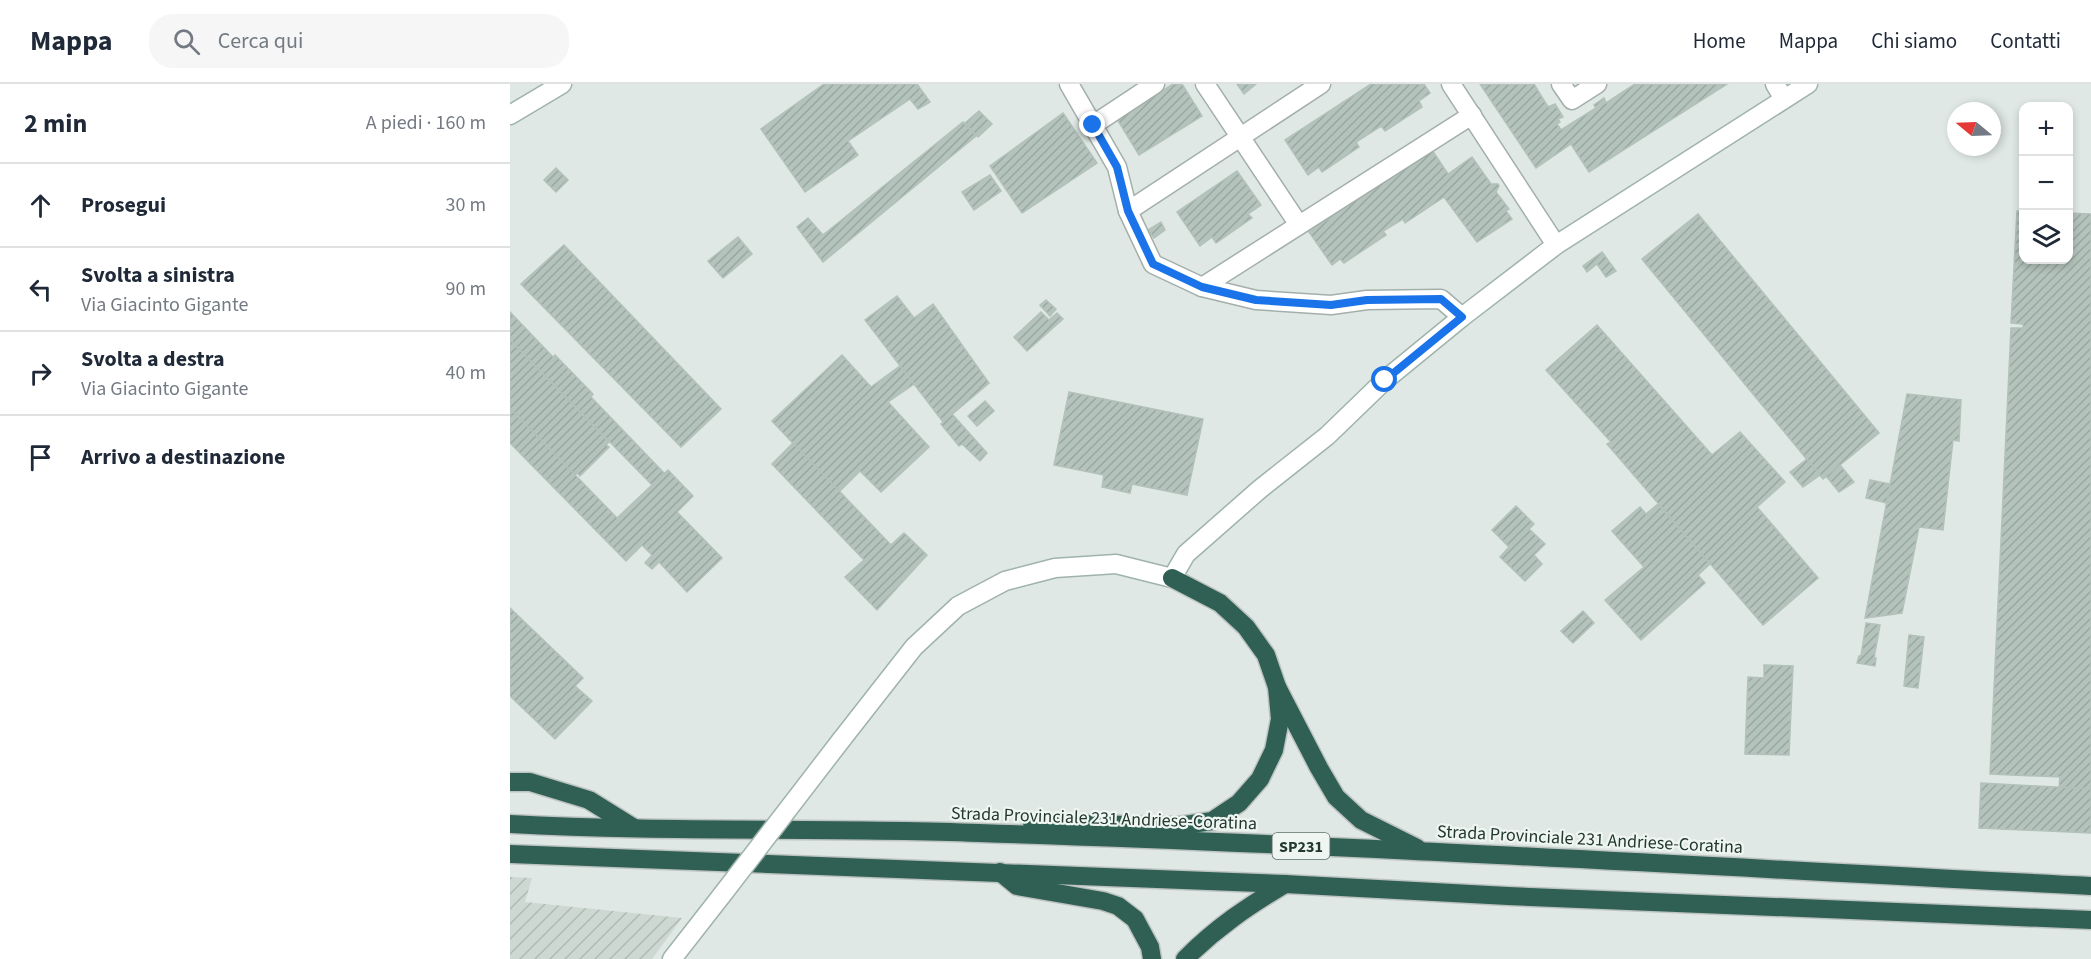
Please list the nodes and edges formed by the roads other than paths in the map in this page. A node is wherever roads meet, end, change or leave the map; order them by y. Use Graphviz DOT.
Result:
graph roads {
  1 [pos="562,84"];
  2 [pos="1069,84"];
  3 [pos="1155,84"];
  4 [pos="1205,84"];
  5 [pos="1321,84"];
  6 [pos="1451,84"];
  7 [pos="1561,84"];
  8 [pos="1597,84"];
  9 [pos="1808,84"];
  10 [pos="1779,92"];
  11 [pos="510,115"];
  12 [pos="1472,116"];
  13 [pos="1093,125"];
  14 [pos="1241,136"];
  15 [pos="1128,211"];
  16 [pos="1299,225"];
  17 [pos="1557,245"];
  18 [pos="1202,287"];
  19 [pos="1462,317"];
  20 [pos="1172,578"];
  21 [pos="1277,687"];
  22 [pos="510,782"];
  23 [pos="510,824"];
  24 [pos="636,829"];
  25 [pos="976,832"];
  26 [pos="1423,852"];
  27 [pos="510,854"];
  28 [pos="1000,872"];
  29 [pos="1285,884"];
  30 [pos="2091,886"];
  31 [pos="2091,920"];
  32 [pos="672,959"];
  33 [pos="1152,959"];
  34 [pos="1185,959"];
  1 -- 11 [label="street"];
  2 -- 13 [label="street"];
  3 -- 13 [label="street"];
  4 -- 14 [label="street"];
  5 -- 14 [label="street"];
  6 -- 12 [label="street"];
  7 -- 8 [label="street"];
  9 -- 10 [label="street"];
  10 -- 17 [label="street"];
  12 -- 16 [label="street"];
  12 -- 17 [label="street"];
  13 -- 15 [label="street"];
  14 -- 15 [label="street"];
  14 -- 16 [label="street"];
  15 -- 18 [label="street"];
  16 -- 18 [label="street"];
  17 -- 19 [label="street"];
  18 -- 19 [label="street"];
  19 -- 20 [label="street"];
  20 -- 21 [label="highway"];
  20 -- 32 [label="street, bridge"];
  21 -- 25 [label="highway"];
  21 -- 26 [label="highway"];
  22 -- 24 [label="highway"];
  23 -- 24 [label="highway, Strada Provinciale 231 Andriese-Coratina / SP231"];
  24 -- 25 [label="highway, Strada Provinciale 231 Andriese-Coratina / SP231"];
  25 -- 26 [label="highway, Strada Provinciale 231 Andriese-Coratina / SP231"];
  26 -- 30 [label="highway, Strada Provinciale 231 Andriese-Coratina / SP231"];
  27 -- 28 [label="highway, SP231"];
  28 -- 29 [label="highway, SP231"];
  28 -- 33 [label="highway"];
  29 -- 31 [label="highway, SP231"];
  29 -- 34 [label="highway"];
}
